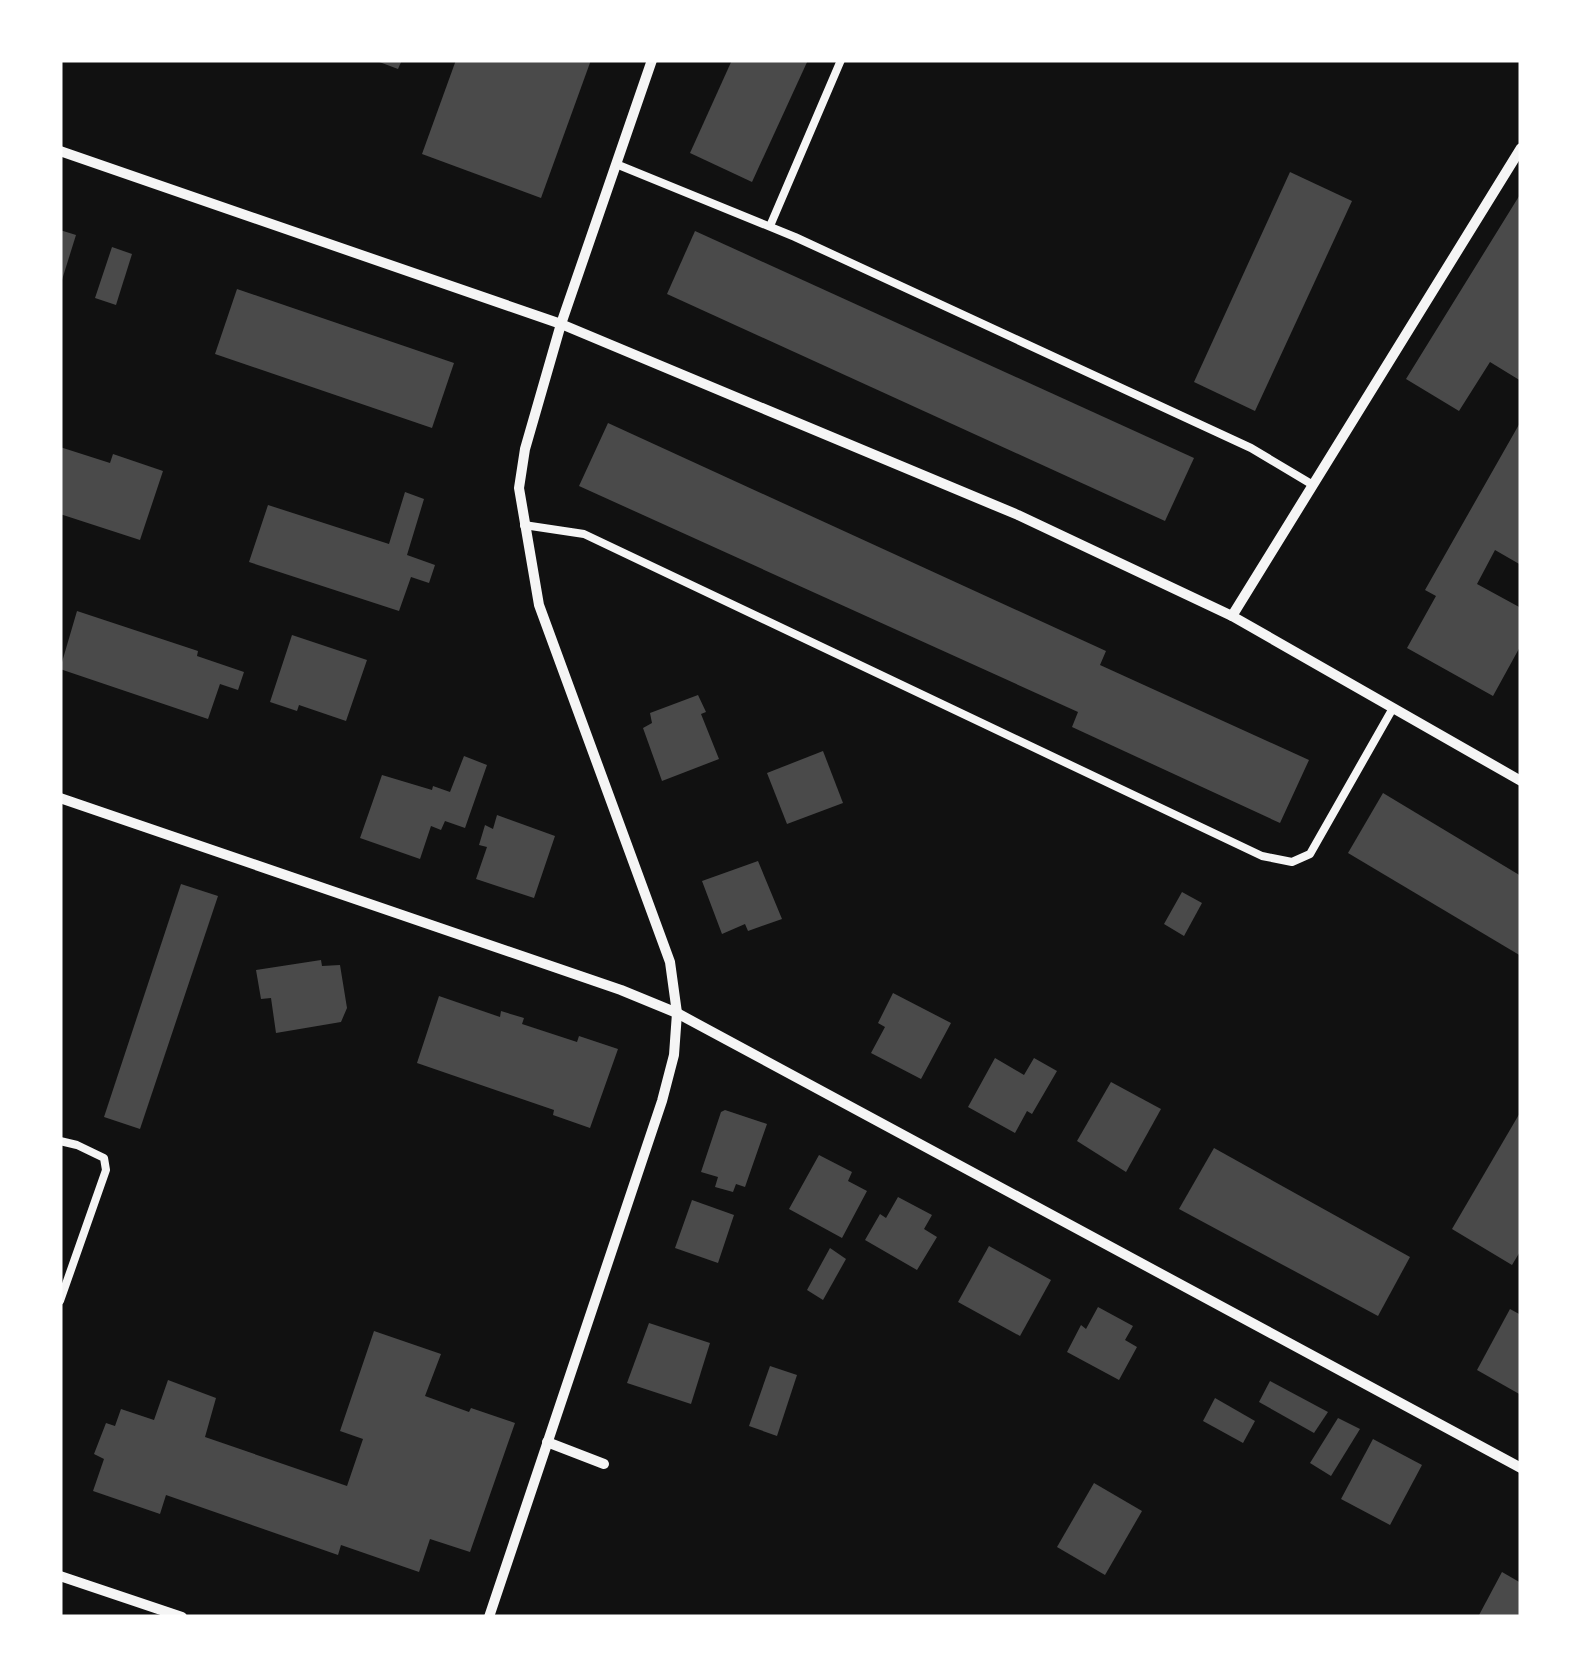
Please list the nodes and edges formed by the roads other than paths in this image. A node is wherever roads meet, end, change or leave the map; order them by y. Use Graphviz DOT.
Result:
graph roads {
  1 [pos="652,60"];
  2 [pos="842,60"];
  3 [pos="1521,148"];
  4 [pos="60,151"];
  5 [pos="616,164"];
  6 [pos="770,226"];
  7 [pos="561,324"];
  8 [pos="1312,485"];
  9 [pos="524,525"];
  10 [pos="1232,616"];
  11 [pos="1393,708"];
  12 [pos="1521,781"];
  13 [pos="60,798"];
  14 [pos="677,1014"];
  15 [pos="60,1141"];
  16 [pos="60,1301"];
  17 [pos="547,1442"];
  18 [pos="604,1464"];
  19 [pos="1521,1468"];
  20 [pos="60,1576"];
  21 [pos="182,1617"];
  22 [pos="489,1617"];
  1 -- 5 [label="street"];
  2 -- 6 [label="lane"];
  3 -- 8 [label="street"];
  4 -- 7 [label="street"];
  5 -- 6 [label="lane"];
  5 -- 7 [label="street"];
  6 -- 8 [label="lane"];
  7 -- 9 [label="street"];
  7 -- 10 [label="street"];
  8 -- 10 [label="street"];
  9 -- 11 [label="lane"];
  9 -- 14 [label="street"];
  10 -- 11 [label="street"];
  11 -- 12 [label="street"];
  13 -- 14 [label="street"];
  14 -- 17 [label="street"];
  14 -- 19 [label="street"];
  15 -- 16 [label="lane"];
  17 -- 18 [label="street"];
  17 -- 22 [label="street"];
  20 -- 21 [label="street"];
}
